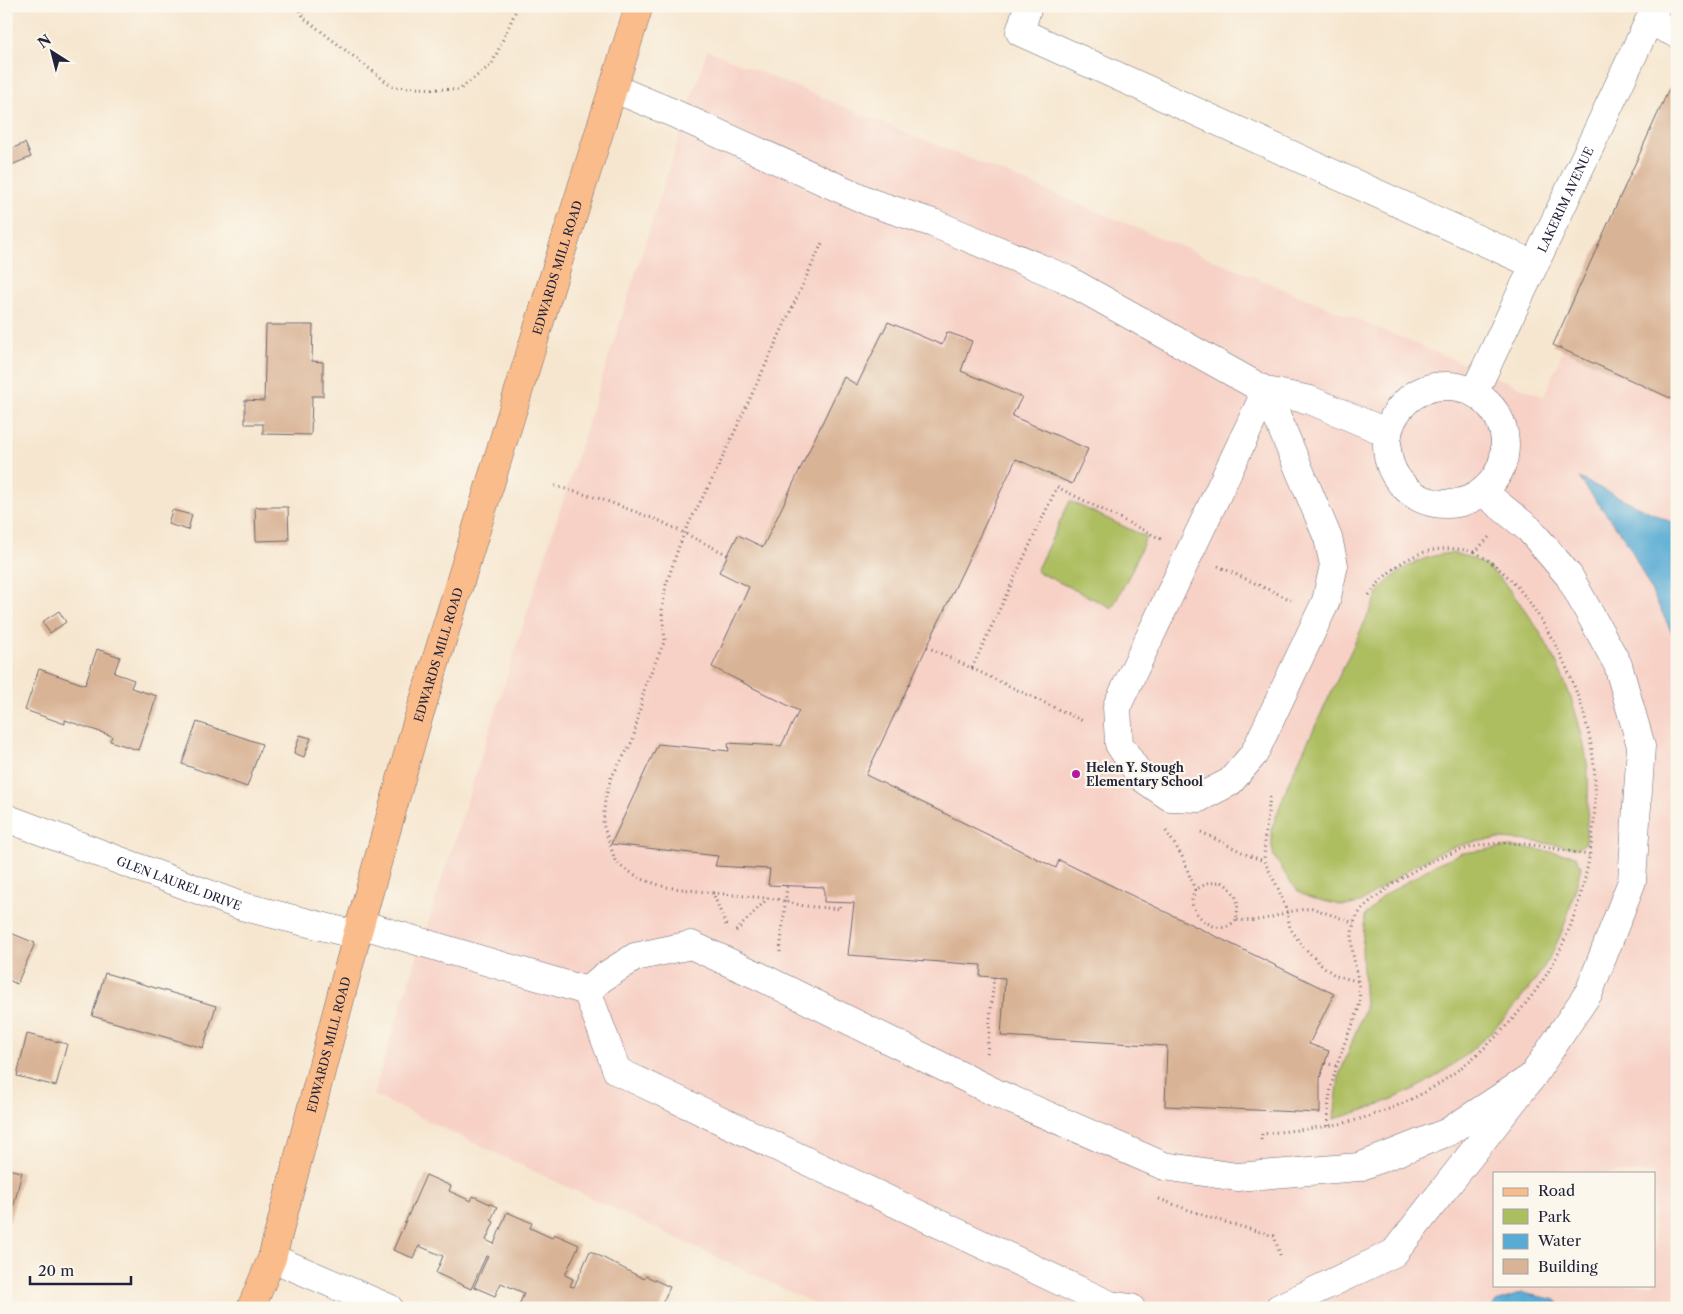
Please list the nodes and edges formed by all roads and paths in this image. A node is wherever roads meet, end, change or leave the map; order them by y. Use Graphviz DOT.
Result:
graph roads {
  1 [pos="298,6"];
  2 [pos="518,6"];
  3 [pos="639,6"];
  4 [pos="1028,6"];
  5 [pos="1652,14"];
  6 [pos="1677,34"];
  7 [pos="613,88"];
  8 [pos="822,241"];
  9 [pos="1533,264"];
  10 [pos="1266,391"];
  11 [pos="1474,393"];
  12 [pos="1388,433"];
  13 [pos="555,486"];
  14 [pos="1483,492"];
  15 [pos="684,534"];
  16 [pos="1491,535"];
  17 [pos="1167,542"];
  18 [pos="1475,552"];
  19 [pos="728,555"];
  20 [pos="1217,566"];
  21 [pos="1369,595"];
  22 [pos="1297,603"];
  23 [pos="927,647"];
  24 [pos="972,668"];
  25 [pos="1085,722"];
  26 [pos="1270,797"];
  27 [pos="6,818"];
  28 [pos="1166,831"];
  29 [pos="1201,832"];
  30 [pos="1590,855"];
  31 [pos="1264,861"];
  32 [pos="787,886"];
  33 [pos="1195,890"];
  34 [pos="713,893"];
  35 [pos="768,898"];
  36 [pos="785,902"];
  37 [pos="840,903"];
  38 [pos="1287,912"];
  39 [pos="1236,920"];
  40 [pos="1354,923"];
  41 [pos="358,930"];
  42 [pos="728,931"];
  43 [pos="734,933"];
  44 [pos="780,955"];
  45 [pos="994,977"];
  46 [pos="1357,981"];
  47 [pos="587,991"];
  48 [pos="987,1054"];
  49 [pos="1325,1063"];
  50 [pos="1336,1066"];
  51 [pos="1532,1077"];
  52 [pos="1328,1126"];
  53 [pos="1261,1140"];
  54 [pos="1154,1197"];
  55 [pos="272,1258"];
  56 [pos="1281,1258"];
  57 [pos="251,1308"];
  58 [pos="389,1308"];
  59 [pos="1131,1308"];
  60 [pos="1279,1308"];
  1 -- 2 [label="path"];
  3 -- 7 [label="main road, EDWARDS MILL ROAD"];
  4 -- 9 [label="street"];
  5 -- 6 [label="street"];
  5 -- 9 [label="street, LAKERIM AVENUE"];
  7 -- 10 [label="street"];
  7 -- 41 [label="main road, EDWARDS MILL ROAD"];
  8 -- 15 [label="path"];
  9 -- 11 [label="street, LAKERIM AVENUE"];
  10 -- 10 [label="street"];
  10 -- 12 [label="street"];
  11 -- 12 [label="street"];
  11 -- 14 [label="street"];
  12 -- 14 [label="street"];
  13 -- 15 [label="path"];
  14 -- 51 [label="street"];
  15 -- 19 [label="path"];
  15 -- 34 [label="path"];
  16 -- 18 [label="path"];
  17 -- 24 [label="path"];
  18 -- 21 [label="path"];
  18 -- 30 [label="path"];
  20 -- 22 [label="path"];
  23 -- 24 [label="path"];
  24 -- 25 [label="path"];
  26 -- 31 [label="path"];
  27 -- 41 [label="street, GLEN LAUREL DRIVE"];
  28 -- 33 [label="path"];
  29 -- 31 [label="path"];
  30 -- 40 [label="path"];
  30 -- 52 [label="path"];
  31 -- 38 [label="path"];
  32 -- 36 [label="path"];
  33 -- 39 [label="path"];
  33 -- 39 [label="path"];
  34 -- 35 [label="path"];
  34 -- 42 [label="path"];
  35 -- 36 [label="path"];
  35 -- 43 [label="path"];
  36 -- 37 [label="path"];
  36 -- 44 [label="path"];
  38 -- 39 [label="path"];
  38 -- 40 [label="path"];
  38 -- 46 [label="path"];
  40 -- 46 [label="path"];
  41 -- 47 [label="street, GLEN LAUREL DRIVE"];
  41 -- 55 [label="main road, EDWARDS MILL ROAD"];
  45 -- 48 [label="path"];
  46 -- 50 [label="path"];
  47 -- 51 [label="street"];
  47 -- 59 [label="street"];
  49 -- 50 [label="path"];
  50 -- 52 [label="path"];
  51 -- 60 [label="street"];
  52 -- 53 [label="path"];
  54 -- 56 [label="path"];
  55 -- 57 [label="main road, EDWARDS MILL ROAD"];
  55 -- 58 [label="street"];
}
